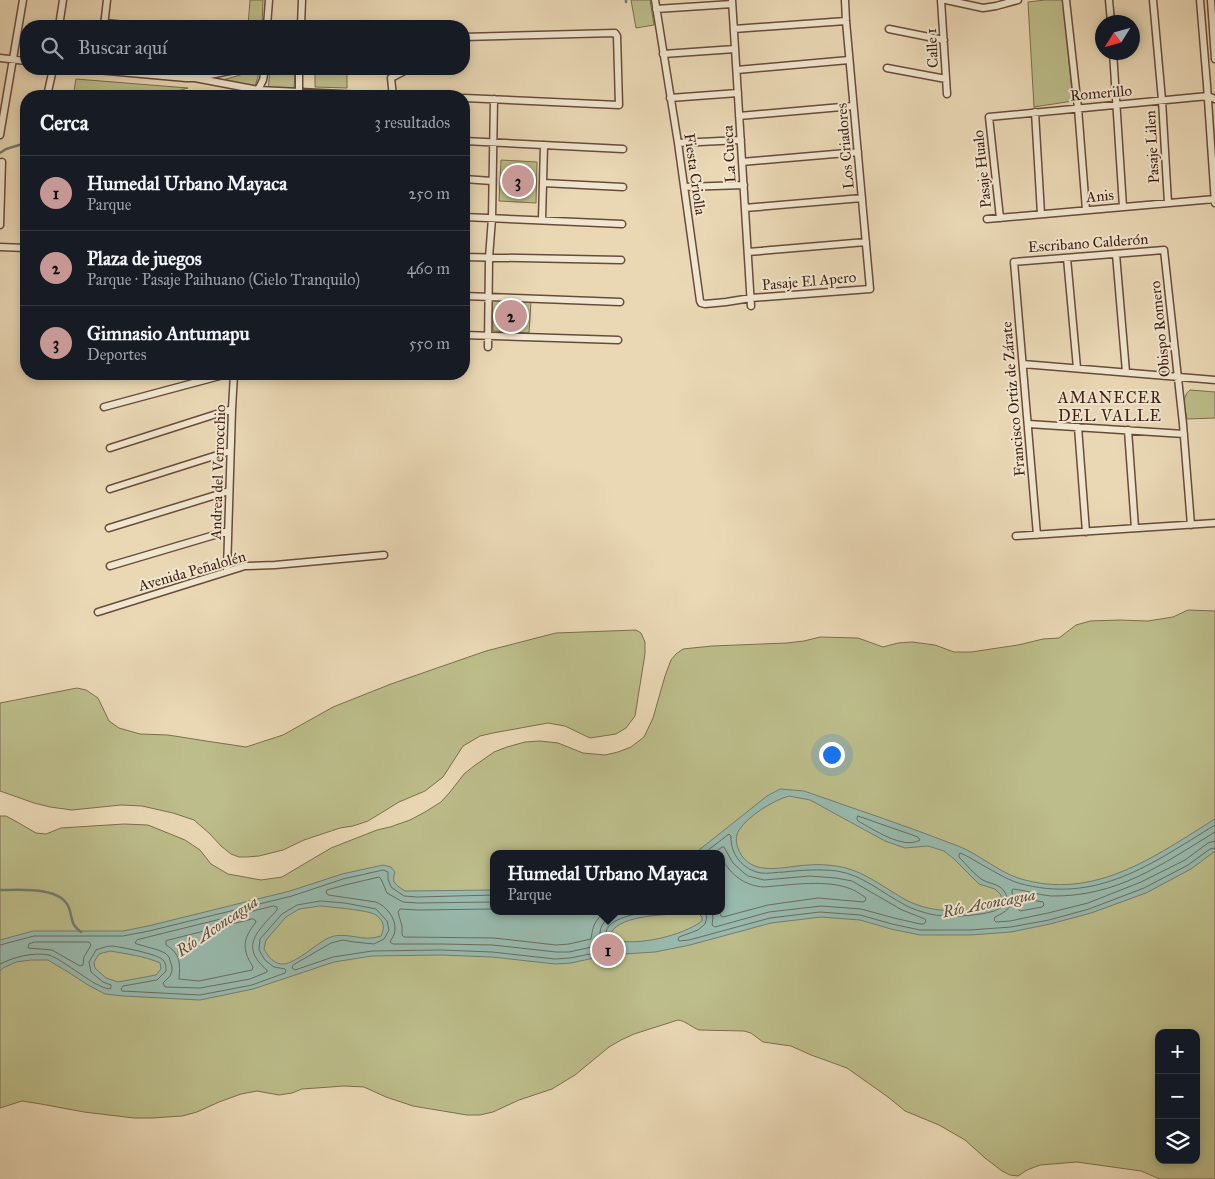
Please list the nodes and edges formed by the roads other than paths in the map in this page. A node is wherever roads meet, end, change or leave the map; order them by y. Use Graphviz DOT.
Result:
graph roads {
  1 [pos="23,0"];
  2 [pos="64,0"];
  3 [pos="107,0"];
  4 [pos="269,0"];
  5 [pos="302,0"];
  6 [pos="655,0"];
  7 [pos="845,0"];
  8 [pos="941,0"];
  9 [pos="946,0"];
  10 [pos="1018,0"];
  11 [pos="1066,0"];
  12 [pos="1109,0"];
  13 [pos="1153,0"];
  14 [pos="1200,0"];
  15 [pos="1212,0"];
  16 [pos="732,2"];
  17 [pos="996,3"];
  18 [pos="656,9"];
  19 [pos="1110,15"];
  20 [pos="61,20"];
  21 [pos="104,20"];
  22 [pos="267,20"];
  23 [pos="301,20"];
  24 [pos="846,21"];
  25 [pos="734,29"];
  26 [pos="889,29"];
  27 [pos="470,38"];
  28 [pos="944,40"];
  29 [pos="735,49"];
  30 [pos="663,54"];
  31 [pos="0,58"];
  32 [pos="13,59"];
  33 [pos="1215,59"];
  34 [pos="20,60"];
  35 [pos="849,60"];
  36 [pos="1113,60"];
  37 [pos="887,68"];
  38 [pos="736,70"];
  39 [pos="52,75"];
  40 [pos="157,75"];
  41 [pos="210,75"];
  42 [pos="263,75"];
  43 [pos="299,75"];
  44 [pos="397,75"];
  45 [pos="195,78"];
  46 [pos="946,79"];
  47 [pos="49,90"];
  48 [pos="245,90"];
  49 [pos="258,90"];
  50 [pos="299,90"];
  51 [pos="392,90"];
  52 [pos="738,93"];
  53 [pos="947,94"];
  54 [pos="1208,96"];
  55 [pos="470,98"];
  56 [pos="670,98"];
  57 [pos="494,99"];
  58 [pos="1215,99"];
  59 [pos="1162,100"];
  60 [pos="1116,105"];
  61 [pos="854,106"];
  62 [pos="1078,108"];
  63 [pos="1035,112"];
  64 [pos="739,116"];
  65 [pos="989,117"];
  66 [pos="0,135"];
  67 [pos="741,140"];
  68 [pos="470,141"];
  69 [pos="493,142"];
  70 [pos="678,143"];
  71 [pos="544,145"];
  72 [pos="623,148"];
  73 [pos="858,152"];
  74 [pos="2,162"];
  75 [pos="742,162"];
  76 [pos="1,179"];
  77 [pos="470,180"];
  78 [pos="492,181"];
  79 [pos="543,183"];
  80 [pos="744,185"];
  81 [pos="623,187"];
  82 [pos="684,187"];
  83 [pos="862,198"];
  84 [pos="1215,199"];
  85 [pos="1168,203"];
  86 [pos="1215,203"];
  87 [pos="1123,207"];
  88 [pos="745,208"];
  89 [pos="1086,210"];
  90 [pos="1041,214"];
  91 [pos="0,216"];
  92 [pos="470,217"];
  93 [pos="492,218"];
  94 [pos="988,218"];
  95 [pos="1000,218"];
  96 [pos="542,220"];
  97 [pos="622,224"];
  98 [pos="0,225"];
  99 [pos="866,242"];
  100 [pos="0,247"];
  101 [pos="20,248"];
  102 [pos="1164,250"];
  103 [pos="748,252"];
  104 [pos="1116,254"];
  105 [pos="470,257"];
  106 [pos="489,258"];
  107 [pos="1068,258"];
  108 [pos="621,260"];
  109 [pos="1014,262"];
  110 [pos="870,289"];
  111 [pos="470,296"];
  112 [pos="488,297"];
  113 [pos="750,298"];
  114 [pos="620,302"];
  115 [pos="751,306"];
  116 [pos="470,335"];
  117 [pos="489,336"];
  118 [pos="618,340"];
  119 [pos="488,347"];
  120 [pos="1023,364"];
  121 [pos="1077,368"];
  122 [pos="1126,372"];
  123 [pos="1178,377"];
  124 [pos="205,380"];
  125 [pos="234,380"];
  126 [pos="1215,380"];
  127 [pos="104,407"];
  128 [pos="232,409"];
  129 [pos="1028,424"];
  130 [pos="1078,427"];
  131 [pos="1128,430"];
  132 [pos="1184,434"];
  133 [pos="110,448"];
  134 [pos="230,451"];
  135 [pos="110,489"];
  136 [pos="229,490"];
  137 [pos="1215,523"];
  138 [pos="1191,525"];
  139 [pos="109,528"];
  140 [pos="1134,528"];
  141 [pos="228,531"];
  142 [pos="1086,532"];
  143 [pos="1037,535"];
  144 [pos="1016,536"];
  145 [pos="384,554"];
  146 [pos="110,566"];
  147 [pos="227,571"];
  148 [pos="98,612"];
  1 -- 32 [label="street"];
  2 -- 20 [label="street"];
  3 -- 21 [label="street"];
  4 -- 22 [label="street"];
  5 -- 23 [label="street"];
  6 -- 18 [label="street, Fiesta Criolla"];
  7 -- 24 [label="street, Los Criadores"];
  8 -- 28 [label="street, Calle 1"];
  9 -- 17 [label="street"];
  10 -- 17 [label="street"];
  11 -- 62 [label="street"];
  12 -- 19 [label="street"];
  13 -- 59 [label="street, Pasaje Lilen"];
  14 -- 54 [label="street"];
  15 -- 33 [label="street"];
  16 -- 18 [label="street"];
  16 -- 25 [label="street, La Cueca"];
  18 -- 30 [label="street, Fiesta Criolla"];
  24 -- 25 [label="street"];
  24 -- 35 [label="street, Los Criadores"];
  25 -- 29 [label="street, La Cueca"];
  26 -- 28 [label="street"];
  27 -- 57 [label="street"];
  28 -- 46 [label="street, Calle 1"];
  29 -- 30 [label="street"];
  29 -- 38 [label="street, La Cueca"];
  30 -- 56 [label="street, Fiesta Criolla"];
  31 -- 32 [label="street"];
  32 -- 34 [label="street"];
  32 -- 66 [label="street"];
  35 -- 38 [label="street"];
  35 -- 61 [label="street, Los Criadores"];
  36 -- 60 [label="street"];
  37 -- 46 [label="street"];
  38 -- 52 [label="street, La Cueca"];
  39 -- 47 [label="street"];
  40 -- 45 [label="street"];
  41 -- 45 [label="street"];
  42 -- 49 [label="street"];
  43 -- 50 [label="street"];
  44 -- 51 [label="street"];
  45 -- 48 [label="street"];
  46 -- 53 [label="street, Calle 1"];
  52 -- 56 [label="street"];
  52 -- 64 [label="street, La Cueca"];
  54 -- 58 [label="street, Romerillo"];
  54 -- 59 [label="street, Romerillo"];
  54 -- 84 [label="street"];
  55 -- 57 [label="street"];
  56 -- 70 [label="street, Fiesta Criolla"];
  57 -- 69 [label="street"];
  59 -- 60 [label="street, Romerillo"];
  59 -- 85 [label="street, Pasaje Lilen"];
  60 -- 62 [label="street, Romerillo"];
  60 -- 87 [label="street"];
  61 -- 64 [label="street"];
  61 -- 73 [label="street, Los Criadores"];
  62 -- 63 [label="street, Romerillo"];
  62 -- 89 [label="street"];
  63 -- 65 [label="street, Romerillo"];
  63 -- 90 [label="street"];
  64 -- 67 [label="street, La Cueca"];
  65 -- 95 [label="street, Pasaje Hualo"];
  67 -- 70 [label="street"];
  67 -- 75 [label="street, La Cueca"];
  68 -- 69 [label="street"];
  69 -- 71 [label="street"];
  69 -- 78 [label="street"];
  70 -- 82 [label="street, Fiesta Criolla"];
  71 -- 72 [label="street"];
  71 -- 79 [label="street"];
  73 -- 75 [label="street"];
  73 -- 83 [label="street, Los Criadores"];
  74 -- 76 [label="street"];
  75 -- 80 [label="street, La Cueca"];
  76 -- 91 [label="street"];
  77 -- 78 [label="street"];
  78 -- 93 [label="street"];
  79 -- 81 [label="street"];
  79 -- 96 [label="street"];
  80 -- 82 [label="street"];
  80 -- 88 [label="street, La Cueca"];
  82 -- 113 [label="street, Fiesta Criolla"];
  83 -- 88 [label="street"];
  83 -- 99 [label="street, Los Criadores"];
  84 -- 85 [label="street, Anis"];
  84 -- 86 [label="street"];
  85 -- 87 [label="street, Anis"];
  87 -- 89 [label="street, Anis"];
  88 -- 103 [label="street, La Cueca"];
  89 -- 90 [label="street, Anis"];
  90 -- 95 [label="street, Anis"];
  91 -- 98 [label="street"];
  92 -- 93 [label="street"];
  93 -- 96 [label="street"];
  93 -- 106 [label="street"];
  94 -- 95 [label="street, Anis"];
  96 -- 97 [label="street"];
  99 -- 103 [label="street"];
  99 -- 110 [label="street, Los Criadores"];
  100 -- 101 [label="street"];
  102 -- 104 [label="street, Escribano Calderón"];
  102 -- 123 [label="street, Obispo Romero"];
  103 -- 113 [label="street, La Cueca"];
  104 -- 107 [label="street, Escribano Calderón"];
  104 -- 122 [label="street"];
  105 -- 106 [label="street"];
  106 -- 108 [label="street"];
  106 -- 112 [label="street"];
  107 -- 109 [label="street, Escribano Calderón"];
  107 -- 121 [label="street"];
  109 -- 120 [label="street, Francisco Ortiz de Zárate"];
  110 -- 113 [label="street, Pasaje El Apero"];
  111 -- 112 [label="street"];
  112 -- 114 [label="street"];
  112 -- 117 [label="street"];
  113 -- 115 [label="street, La Cueca"];
  116 -- 117 [label="street"];
  117 -- 118 [label="street"];
  117 -- 119 [label="street"];
  120 -- 121 [label="street"];
  120 -- 129 [label="street, Francisco Ortiz de Zárate"];
  121 -- 122 [label="street"];
  122 -- 123 [label="street"];
  123 -- 126 [label="street"];
  123 -- 132 [label="street, Obispo Romero"];
  124 -- 127 [label="street"];
  125 -- 128 [label="street, Andrea del Verrocchio"];
  128 -- 133 [label="street"];
  128 -- 134 [label="street, Andrea del Verrocchio"];
  129 -- 130 [label="street"];
  129 -- 143 [label="street, Francisco Ortiz de Zárate"];
  130 -- 131 [label="street"];
  130 -- 142 [label="street"];
  131 -- 132 [label="street"];
  131 -- 140 [label="street"];
  132 -- 138 [label="street, Obispo Romero"];
  134 -- 135 [label="street"];
  134 -- 136 [label="street, Andrea del Verrocchio"];
  136 -- 139 [label="street"];
  136 -- 141 [label="street, Andrea del Verrocchio"];
  137 -- 138 [label="street"];
  138 -- 140 [label="street"];
  140 -- 142 [label="street"];
  141 -- 146 [label="street"];
  141 -- 147 [label="street, Andrea del Verrocchio"];
  142 -- 143 [label="street"];
  143 -- 144 [label="street"];
  145 -- 147 [label="street, Avenida Peñalolén"];
  147 -- 148 [label="street, Avenida Peñalolén"];
}
